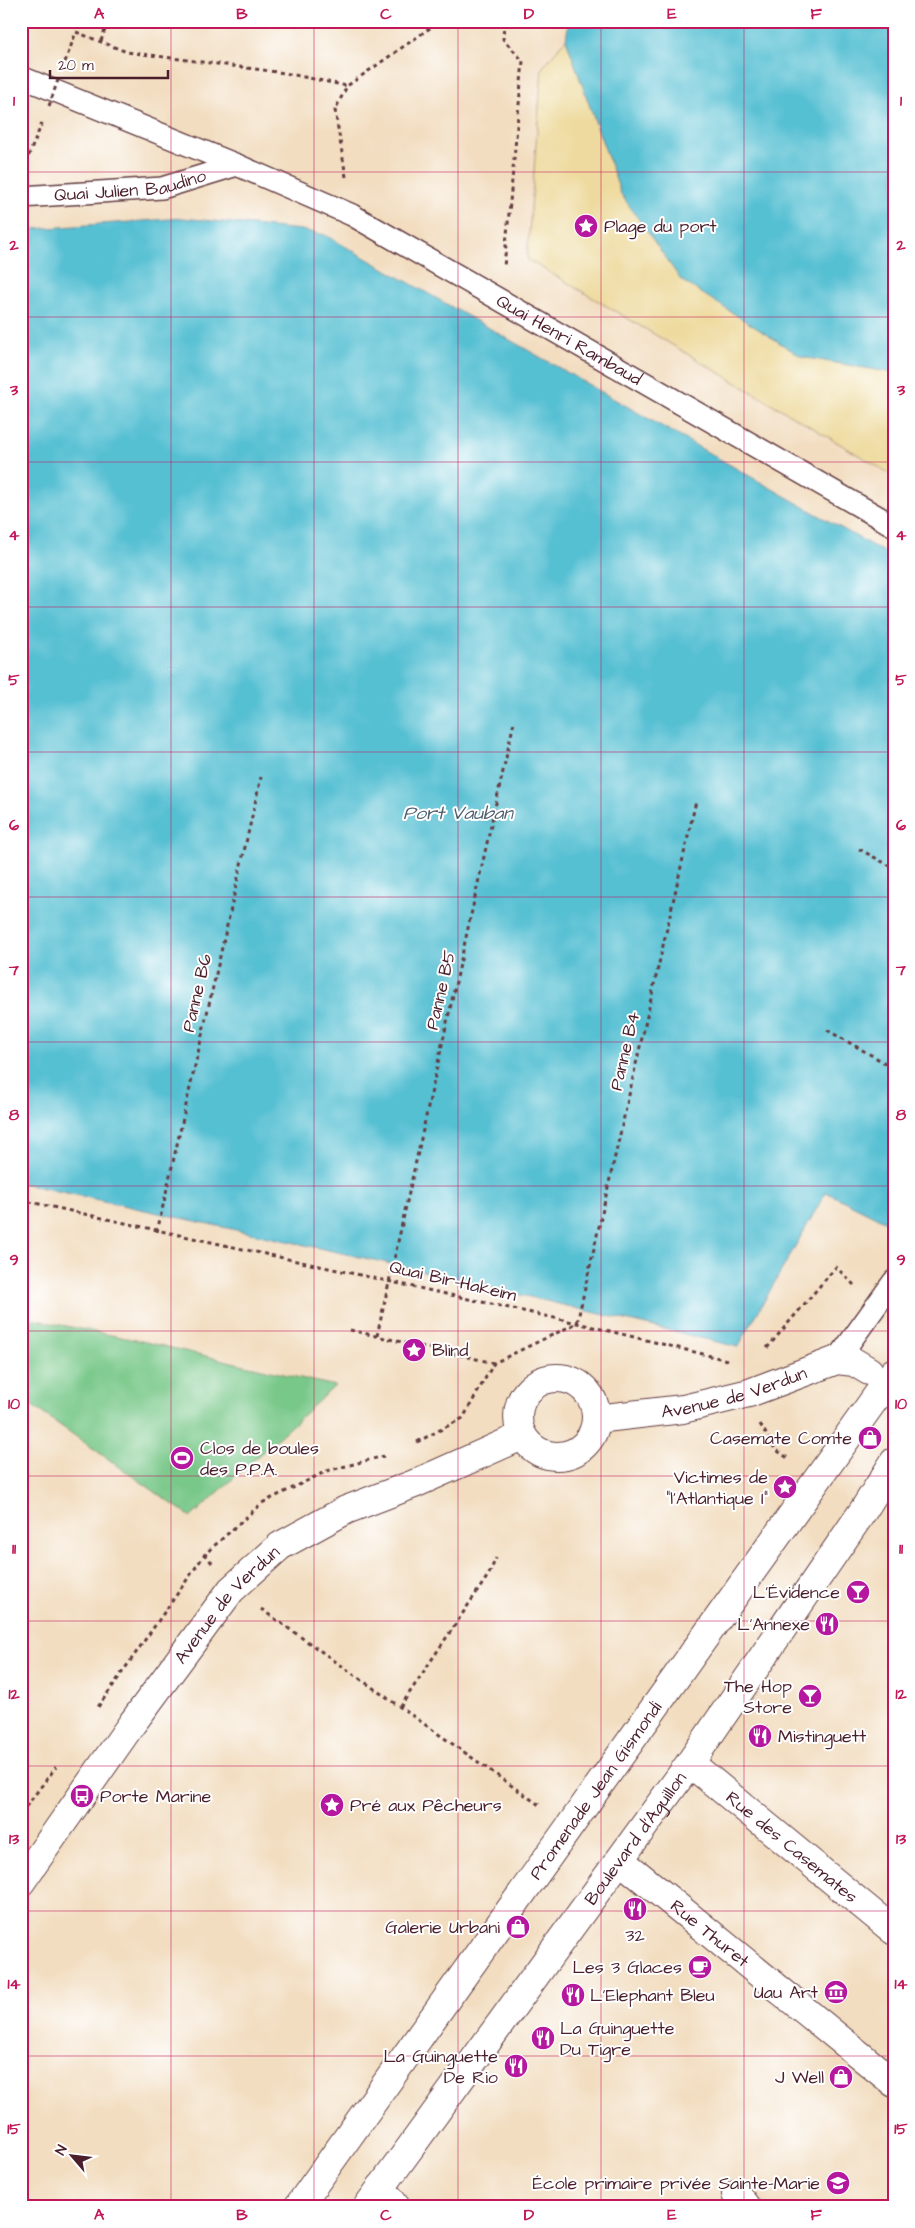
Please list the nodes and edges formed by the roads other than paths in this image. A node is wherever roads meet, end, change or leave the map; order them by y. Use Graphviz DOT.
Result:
graph roads {
  1 [pos="21,77"];
  2 [pos="237,165"];
  3 [pos="21,197"];
  4 [pos="894,526"];
  5 [pos="894,1281"];
  6 [pos="837,1360"];
  7 [pos="881,1372"];
  8 [pos="596,1418"];
  9 [pos="522,1436"];
  10 [pos="894,1462"];
  11 [pos="690,1763"];
  12 [pos="620,1860"];
  13 [pos="21,1882"];
  14 [pos="894,1931"];
  15 [pos="894,2083"];
  16 [pos="381,2200"];
  17 [pos="298,2207"];
  1 -- 2 [label="lane, Quai Henri Rambaud"];
  2 -- 3 [label="lane, Quai Julien Baudino"];
  2 -- 4 [label="lane, Quai Henri Rambaud"];
  5 -- 6 [label="lane"];
  6 -- 7 [label="street"];
  6 -- 8 [label="street, Avenue de Verdun"];
  7 -- 17 [label="street, Promenade Jean Gismondi"];
  8 -- 9 [label="street"];
  8 -- 9 [label="street"];
  9 -- 13 [label="street, Avenue de Verdun"];
  10 -- 11 [label="street, Boulevard d'Aguillon"];
  11 -- 12 [label="street, Boulevard d'Aguillon"];
  11 -- 14 [label="street, Rue des Casemates"];
  12 -- 15 [label="street, Rue Thuret"];
  12 -- 16 [label="street, Boulevard d'Aguillon"];
}
